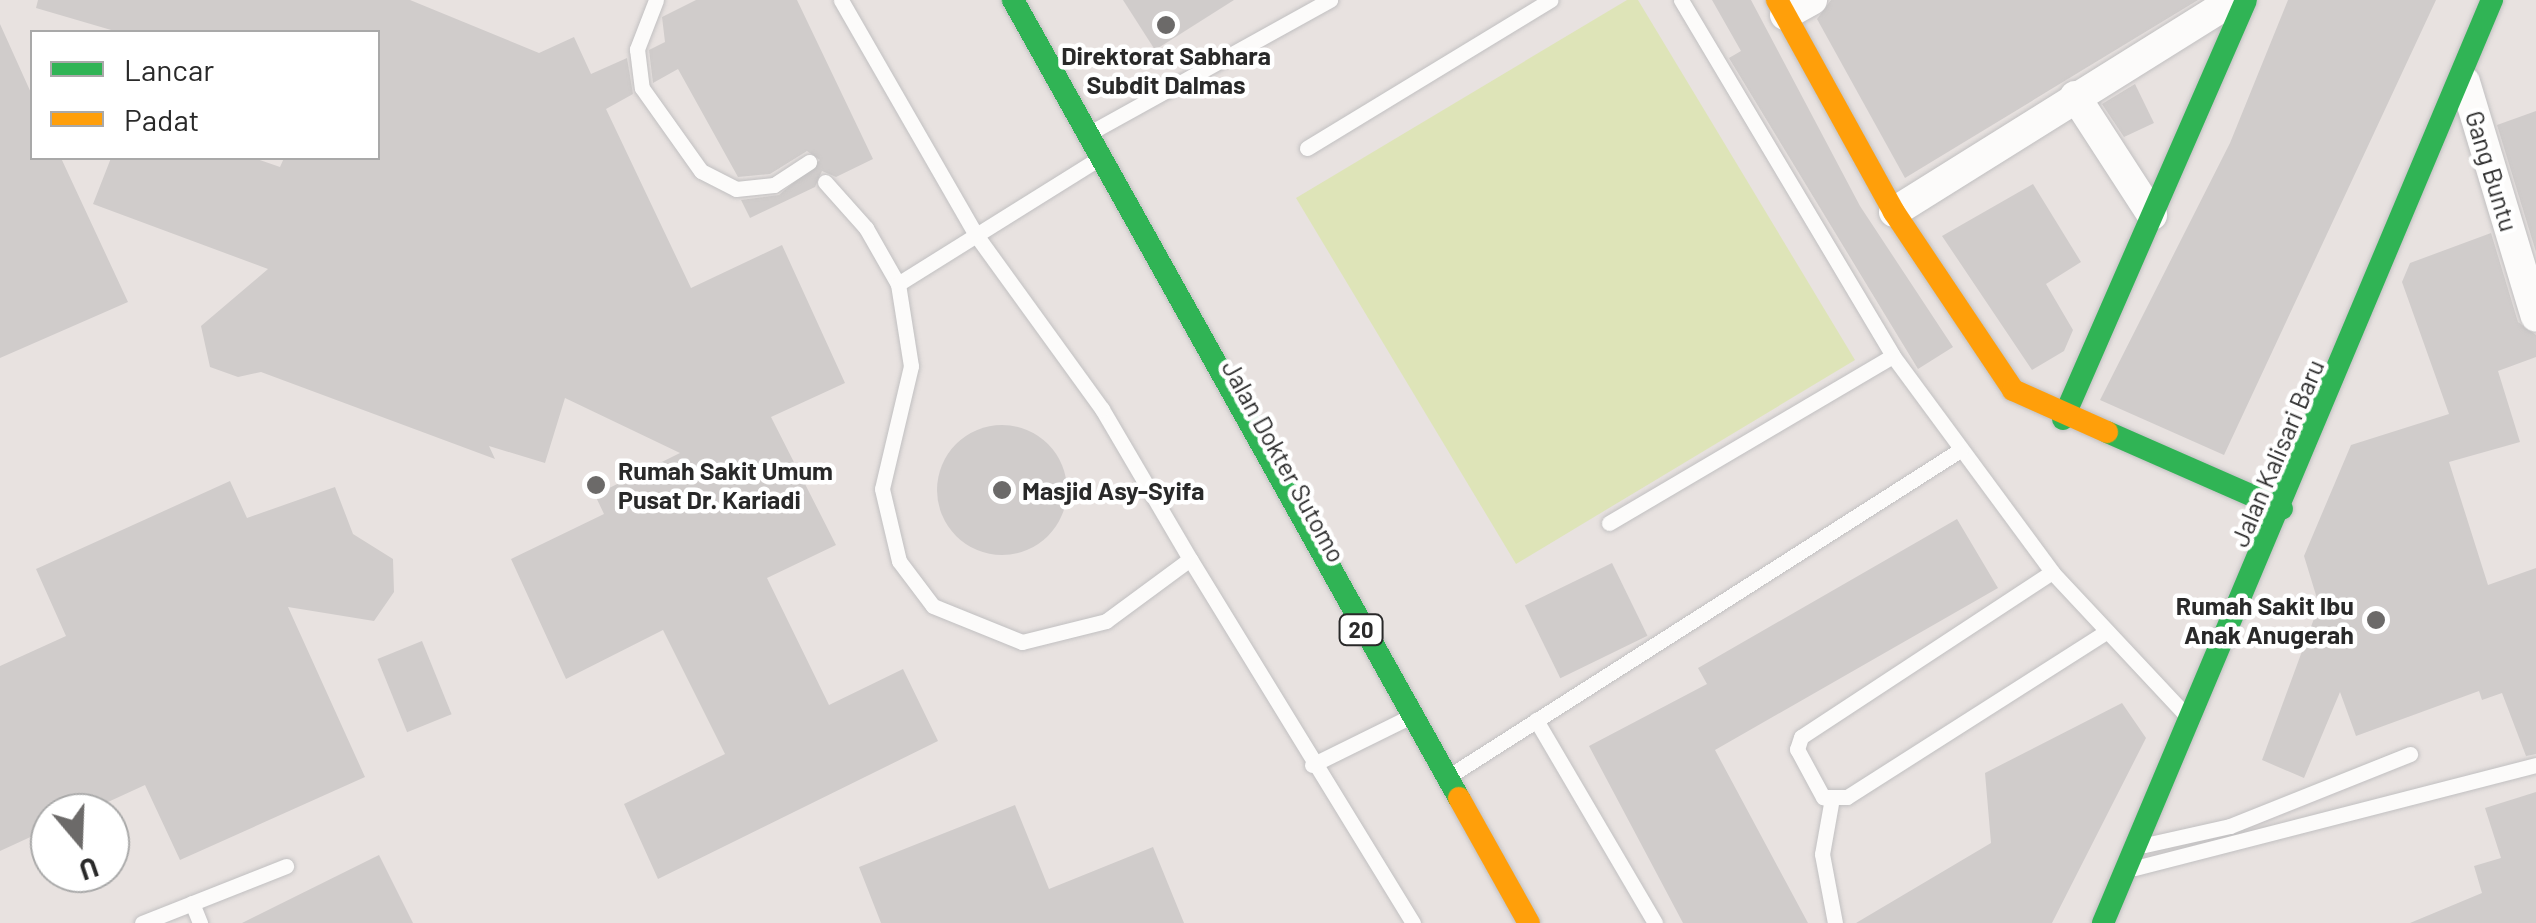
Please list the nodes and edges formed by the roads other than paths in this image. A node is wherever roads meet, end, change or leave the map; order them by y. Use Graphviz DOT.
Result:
graph roads {
  1 [pos="656,0"];
  2 [pos="841,0"];
  3 [pos="1014,0"];
  4 [pos="1022,0"];
  5 [pos="1330,0"];
  6 [pos="1550,0"];
  7 [pos="1681,0"];
  8 [pos="2232,0"];
  9 [pos="2246,0"];
  10 [pos="2492,0"];
  11 [pos="1791,5"];
  12 [pos="2465,82"];
  13 [pos="2075,96"];
  14 [pos="1094,141"];
  15 [pos="1306,148"];
  16 [pos="809,162"];
  17 [pos="824,182"];
  18 [pos="1894,212"];
  19 [pos="2152,215"];
  20 [pos="976,235"];
  21 [pos="898,284"];
  22 [pos="2536,317"];
  23 [pos="1893,356"];
  24 [pos="2063,419"];
  25 [pos="1960,450"];
  26 [pos="2282,509"];
  27 [pos="1609,522"];
  28 [pos="1190,559"];
  29 [pos="2052,572"];
  30 [pos="2103,634"];
  31 [pos="1408,717"];
  32 [pos="1536,720"];
  33 [pos="2193,722"];
  34 [pos="2410,754"];
  35 [pos="1312,765"];
  36 [pos="2536,765"];
  37 [pos="1451,775"];
  38 [pos="1832,798"];
  39 [pos="2136,846"];
  40 [pos="286,866"];
  41 [pos="2126,870"];
  42 [pos="192,903"];
  43 [pos="1409,922"];
  44 [pos="142,923"];
  45 [pos="200,923"];
  46 [pos="1530,923"];
  47 [pos="1543,923"];
  48 [pos="1655,923"];
  49 [pos="1836,923"];
  50 [pos="2103,923"];
  1 -- 16 [label="lane"];
  2 -- 20 [label="lane"];
  3 -- 14 [label="main road, Jalan Dokter Sutomo / 20"];
  4 -- 14 [label="street, Jalan Dokter Sutomo"];
  5 -- 14 [label="lane"];
  6 -- 15 [label="lane"];
  7 -- 23 [label="lane"];
  8 -- 13 [label="street"];
  9 -- 19 [label="main road"];
  10 -- 12 [label="main road, Jalan Kalisari Baru"];
  11 -- 18 [label="main road"];
  12 -- 22 [label="street, Gang Buntu"];
  12 -- 26 [label="main road, Jalan Kalisari Baru"];
  13 -- 18 [label="street"];
  13 -- 19 [label="street"];
  14 -- 20 [label="lane"];
  14 -- 31 [label="main road, Jalan Dokter Sutomo / 20"];
  14 -- 37 [label="street, Jalan Dokter Sutomo"];
  17 -- 21 [label="lane"];
  18 -- 24 [label="main road"];
  19 -- 24 [label="main road"];
  20 -- 21 [label="lane"];
  20 -- 28 [label="lane"];
  21 -- 28 [label="lane"];
  23 -- 25 [label="lane"];
  23 -- 27 [label="lane"];
  24 -- 26 [label="main road"];
  25 -- 29 [label="lane"];
  25 -- 32 [label="lane"];
  26 -- 33 [label="main road, Jalan Kalisari Baru"];
  28 -- 35 [label="lane"];
  29 -- 30 [label="lane"];
  29 -- 38 [label="lane"];
  30 -- 33 [label="lane"];
  30 -- 38 [label="lane"];
  31 -- 35 [label="lane"];
  31 -- 37 [label="main road, Jalan Dokter Sutomo / 20"];
  32 -- 37 [label="lane"];
  32 -- 48 [label="lane"];
  33 -- 39 [label="main road, Jalan Kalisari Baru"];
  34 -- 39 [label="lane"];
  35 -- 43 [label="lane"];
  36 -- 41 [label="lane"];
  37 -- 46 [label="main road, Jalan Dokter Sutomo / 20"];
  37 -- 47 [label="street, Jalan Dokter Sutomo"];
  38 -- 49 [label="lane"];
  39 -- 41 [label="main road, Jalan Kalisari Baru"];
  40 -- 42 [label="lane"];
  41 -- 50 [label="main road, Jalan Kalisari Baru"];
  42 -- 44 [label="lane"];
  42 -- 45 [label="lane"];
}
